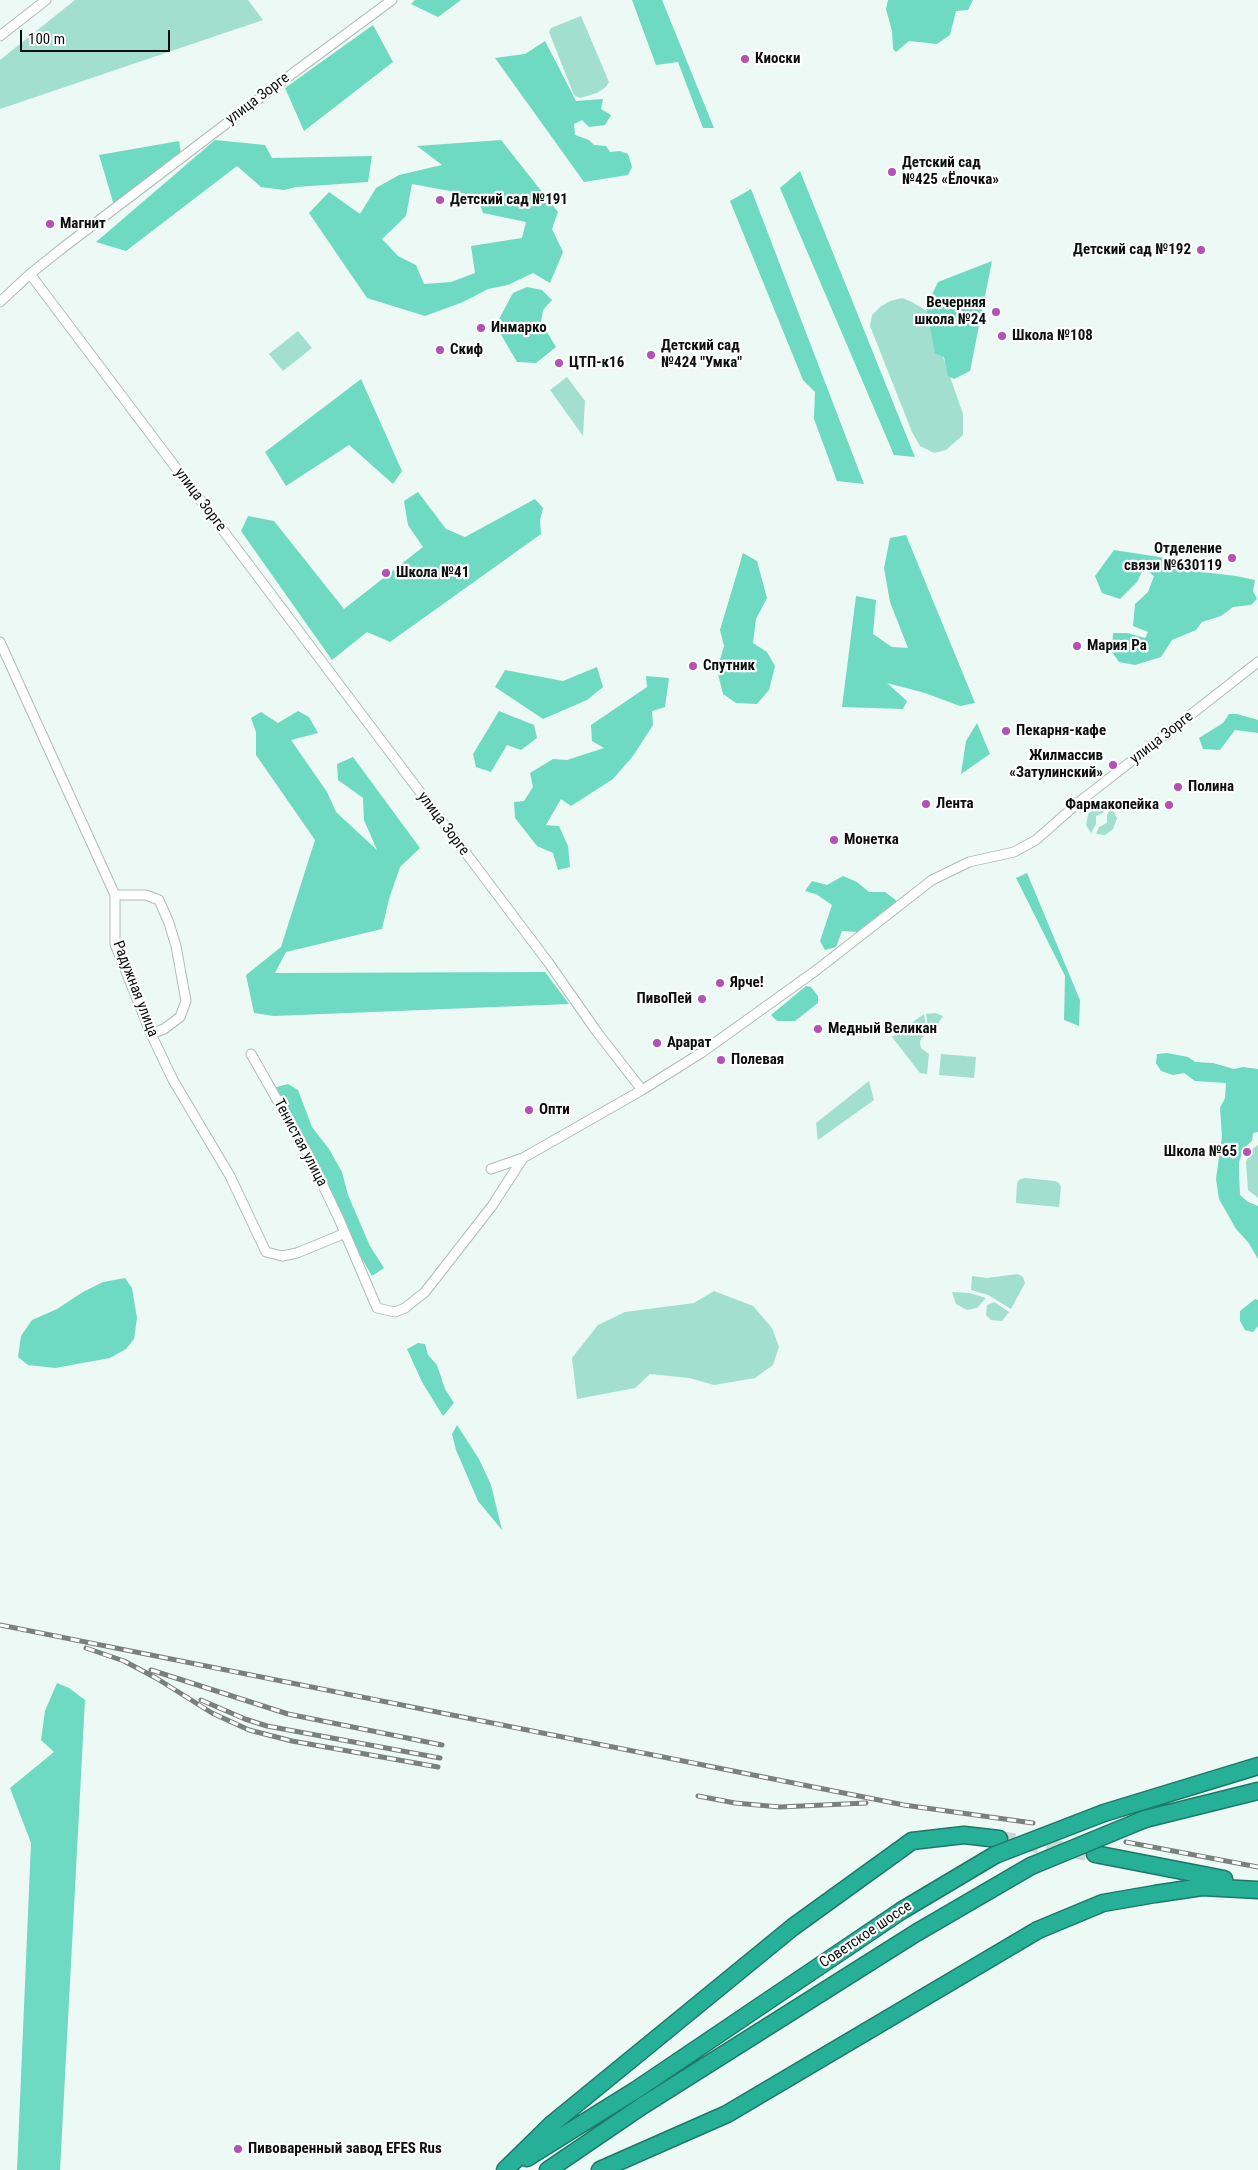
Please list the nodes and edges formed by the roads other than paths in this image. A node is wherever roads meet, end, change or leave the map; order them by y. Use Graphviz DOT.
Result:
graph roads {
  1 [pos="46,0"];
  2 [pos="392,0"];
  3 [pos="0,36"];
  4 [pos="30,274"];
  5 [pos="0,302"];
  6 [pos="0,642"];
  7 [pos="1258,662"];
  8 [pos="116,895"];
  9 [pos="150,1034"];
  10 [pos="251,1054"];
  11 [pos="642,1090"];
  12 [pos="523,1158"];
  13 [pos="491,1169"];
  14 [pos="343,1234"];
  15 [pos="1258,1766"];
  16 [pos="1258,1791"];
  17 [pos="999,1839"];
  18 [pos="1095,1854"];
  19 [pos="1258,1886"];
  20 [pos="1258,1890"];
  21 [pos="506,2170"];
  22 [pos="548,2170"];
  23 [pos="600,2170"];
  1 -- 3 [label="street"];
  2 -- 4 [label="street, улица Зорге"];
  4 -- 5 [label="street"];
  4 -- 11 [label="street, улица Зорге"];
  6 -- 8 [label="street, Радужная улица"];
  7 -- 11 [label="street, улица Зорге"];
  8 -- 9 [label="street, Радужная улица"];
  8 -- 9 [label="street"];
  9 -- 14 [label="street, Радужная улица"];
  10 -- 14 [label="street, Тенистая улица"];
  11 -- 12 [label="street, улица Зорге"];
  12 -- 13 [label="street, улица Зорге"];
  12 -- 14 [label="street, Тенистая улица"];
  15 -- 21 [label="highway, Советское шоссе, bridge"];
  16 -- 22 [label="highway, Советское шоссе, bridge"];
  17 -- 21 [label="highway"];
  18 -- 19 [label="highway"];
  20 -- 23 [label="highway"];
}
